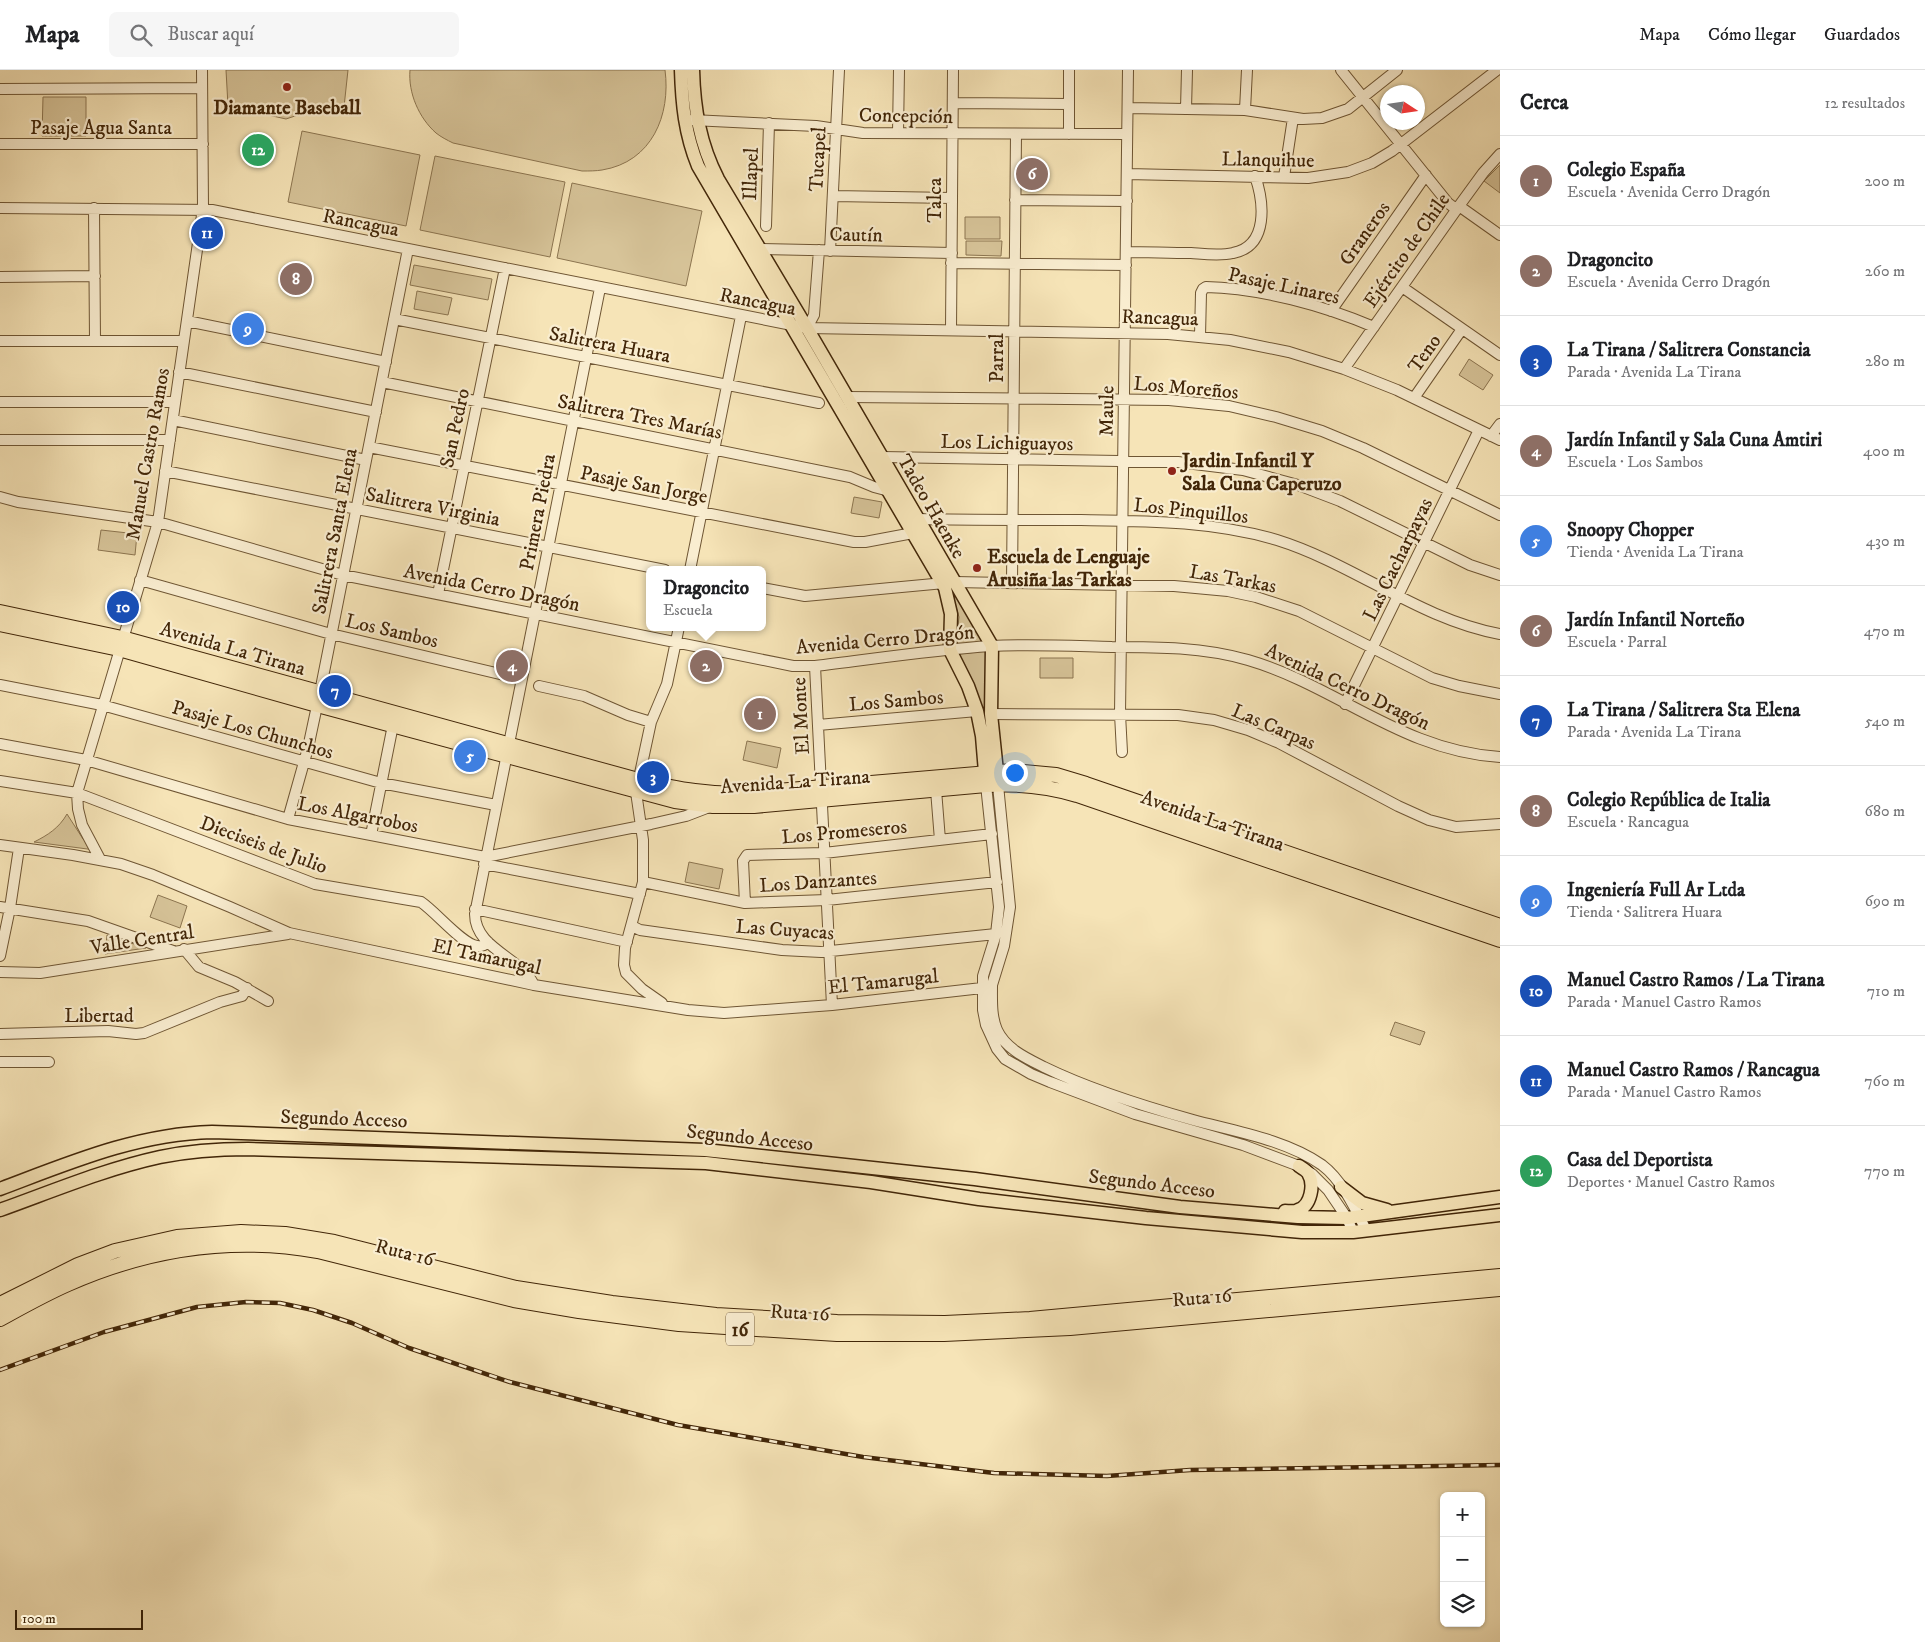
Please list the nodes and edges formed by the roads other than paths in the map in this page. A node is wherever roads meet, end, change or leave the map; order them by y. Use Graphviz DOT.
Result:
graph roads {
  1 [pos="202,70"];
  2 [pos="682,70"];
  3 [pos="694,70"];
  4 [pos="839,70"];
  5 [pos="899,70"];
  6 [pos="953,70"];
  7 [pos="1069,70"];
  8 [pos="1128,70"];
  9 [pos="1187,70"];
  10 [pos="1247,70"];
  11 [pos="1341,70"];
  12 [pos="1397,70"];
  13 [pos="1498,70"];
  14 [pos="202,88"];
  15 [pos="0,89"];
  16 [pos="1363,97"];
  17 [pos="952,103"];
  18 [pos="1069,104"];
  19 [pos="1128,108"];
  20 [pos="1186,109"];
  21 [pos="1245,110"];
  22 [pos="1293,118"];
  23 [pos="690,120"];
  24 [pos="769,123"];
  25 [pos="836,129"];
  26 [pos="898,133"];
  27 [pos="952,133"];
  28 [pos="1016,134"];
  29 [pos="1069,134"];
  30 [pos="1127,134"];
  31 [pos="0,144"];
  32 [pos="203,144"];
  33 [pos="1402,144"];
  34 [pos="1500,154"];
  35 [pos="1127,174"];
  36 [pos="1426,175"];
  37 [pos="1255,176"];
  38 [pos="1284,177"];
  39 [pos="833,196"];
  40 [pos="952,198"];
  41 [pos="1015,200"];
  42 [pos="1126,201"];
  43 [pos="0,208"];
  44 [pos="94,208"];
  45 [pos="203,208"];
  46 [pos="1458,208"];
  47 [pos="766,226"];
  48 [pos="1500,235"];
  49 [pos="408,249"];
  50 [pos="760,249"];
  51 [pos="819,250"];
  52 [pos="830,250"];
  53 [pos="1126,252"];
  54 [pos="952,258"];
  55 [pos="1014,264"];
  56 [pos="1126,265"];
  57 [pos="505,268"];
  58 [pos="95,276"];
  59 [pos="0,277"];
  60 [pos="1402,287"];
  61 [pos="600,288"];
  62 [pos="1331,311"];
  63 [pos="741,316"];
  64 [pos="394,319"];
  65 [pos="187,321"];
  66 [pos="792,326"];
  67 [pos="1374,327"];
  68 [pos="807,328"];
  69 [pos="1462,328"];
  70 [pos="951,330"];
  71 [pos="1014,332"];
  72 [pos="1125,333"];
  73 [pos="1200,336"];
  74 [pos="491,338"];
  75 [pos="0,341"];
  76 [pos="95,341"];
  77 [pos="184,341"];
  78 [pos="1500,355"];
  79 [pos="586,357"];
  80 [pos="386,362"];
  81 [pos="1344,369"];
  82 [pos="180,372"];
  83 [pos="382,382"];
  84 [pos="728,385"];
  85 [pos="847,397"];
  86 [pos="1014,398"];
  87 [pos="1414,398"];
  88 [pos="1124,400"];
  89 [pos="478,401"];
  90 [pos="0,402"];
  91 [pos="175,402"];
  92 [pos="818,403"];
  93 [pos="376,412"];
  94 [pos="173,420"];
  95 [pos="574,421"];
  96 [pos="1500,424"];
  97 [pos="1479,430"];
  98 [pos="1496,438"];
  99 [pos="0,440"];
  100 [pos="170,440"];
  101 [pos="369,446"];
  102 [pos="714,449"];
  103 [pos="882,457"];
  104 [pos="1013,459"];
  105 [pos="366,460"];
  106 [pos="1123,461"];
  107 [pos="464,466"];
  108 [pos="165,471"];
  109 [pos="560,485"];
  110 [pos="889,491"];
  111 [pos="1449,491"];
  112 [pos="0,497"];
  113 [pos="356,509"];
  114 [pos="702,514"];
  115 [pos="1500,515"];
  116 [pos="918,519"];
  117 [pos="1012,520"];
  118 [pos="1122,521"];
  119 [pos="158,522"];
  120 [pos="452,528"];
  121 [pos="914,533"];
  122 [pos="1424,542"];
  123 [pos="548,546"];
  124 [pos="646,566"];
  125 [pos="691,566"];
  126 [pos="343,575"];
  127 [pos="1500,575"];
  128 [pos="140,580"];
  129 [pos="948,582"];
  130 [pos="1012,583"];
  131 [pos="1121,585"];
  132 [pos="766,589"];
  133 [pos="438,594"];
  134 [pos="1398,595"];
  135 [pos="0,612"];
  136 [pos="534,613"];
  137 [pos="0,624"];
  138 [pos="678,631"];
  139 [pos="332,634"];
  140 [pos="1500,634"];
  141 [pos="676,643"];
  142 [pos="121,644"];
  143 [pos="992,646"];
  144 [pos="1121,647"];
  145 [pos="1373,648"];
  146 [pos="950,650"];
  147 [pos="814,666"];
  148 [pos="521,678"];
  149 [pos="0,685"];
  150 [pos="539,686"];
  151 [pos="1500,694"];
  152 [pos="318,699"];
  153 [pos="1345,704"];
  154 [pos="102,705"];
  155 [pos="977,711"];
  156 [pos="991,714"];
  157 [pos="1120,714"];
  158 [pos="651,722"];
  159 [pos="393,725"];
  160 [pos="818,725"];
  161 [pos="0,744"];
  162 [pos="507,749"];
  163 [pos="1122,752"];
  164 [pos="1500,757"];
  165 [pos="86,760"];
  166 [pos="304,762"];
  167 [pos="992,779"];
  168 [pos="0,782"];
  169 [pos="382,783"];
  170 [pos="637,786"];
  171 [pos="936,790"];
  172 [pos="77,793"];
  173 [pos="821,794"];
  174 [pos="496,805"];
  175 [pos="713,806"];
  176 [pos="288,819"];
  177 [pos="1500,824"];
  178 [pos="641,826"];
  179 [pos="992,834"];
  180 [pos="371,835"];
  181 [pos="940,840"];
  182 [pos="0,845"];
  183 [pos="19,848"];
  184 [pos="824,852"];
  185 [pos="100,859"];
  186 [pos="485,860"];
  187 [pos="643,882"];
  188 [pos="997,882"];
  189 [pos="640,894"];
  190 [pos="827,900"];
  191 [pos="745,903"];
  192 [pos="5,907"];
  193 [pos="475,909"];
  194 [pos="632,926"];
  195 [pos="1500,926"];
  196 [pos="289,934"];
  197 [pos="996,934"];
  198 [pos="1500,940"];
  199 [pos="488,942"];
  200 [pos="627,942"];
  201 [pos="179,950"];
  202 [pos="829,952"];
  203 [pos="0,956"];
  204 [pos="0,972"];
  205 [pos="534,985"];
  206 [pos="987,987"];
  207 [pos="247,988"];
  208 [pos="268,1001"];
  209 [pos="665,1005"];
  210 [pos="832,1005"];
  211 [pos="0,1034"];
  212 [pos="0,1062"];
  213 [pos="49,1062"];
  214 [pos="1299,1166"];
  215 [pos="1341,1187"];
  216 [pos="0,1190"];
  217 [pos="1500,1197"];
  218 [pos="0,1210"];
  219 [pos="1396,1211"];
  220 [pos="1246,1212"];
  221 [pos="1500,1215"];
  222 [pos="1353,1217"];
  223 [pos="1366,1230"];
  224 [pos="1353,1232"];
  225 [pos="1500,1276"];
  226 [pos="1500,1289"];
  227 [pos="0,1304"];
  228 [pos="0,1319"];
  1 -- 14 [label="street, Manuel Castro Ramos"];
  2 -- 23 [label="main road, Tadeo Haenke"];
  3 -- 23 [label="main road, Tadeo Haenke"];
  4 -- 25 [label="street, Tucapel"];
  5 -- 26 [label="street"];
  6 -- 17 [label="street, Talca"];
  7 -- 18 [label="street"];
  8 -- 19 [label="street, Maule"];
  9 -- 20 [label="street"];
  10 -- 21 [label="street"];
  11 -- 16 [label="street"];
  12 -- 16 [label="street"];
  13 -- 33 [label="street, Llanquihue"];
  14 -- 15 [label="street"];
  14 -- 32 [label="street, Manuel Castro Ramos"];
  16 -- 22 [label="street"];
  16 -- 33 [label="street"];
  17 -- 18 [label="street, Concepción"];
  17 -- 27 [label="street, Talca"];
  18 -- 29 [label="street"];
  19 -- 20 [label="street"];
  19 -- 30 [label="street, Maule"];
  20 -- 21 [label="street"];
  21 -- 22 [label="street"];
  22 -- 38 [label="street"];
  23 -- 24 [label="street, Concepción"];
  23 -- 50 [label="main road, Tadeo Haenke"];
  23 -- 66 [label="main road, Tadeo Haenke"];
  24 -- 25 [label="street, Concepción"];
  24 -- 47 [label="street, Illapel"];
  25 -- 26 [label="street, Concepción"];
  25 -- 39 [label="street, Tucapel"];
  26 -- 27 [label="street, Concepción"];
  27 -- 28 [label="street, Concepción"];
  27 -- 40 [label="street, Talca"];
  28 -- 29 [label="street, Concepción"];
  28 -- 41 [label="street, Parral"];
  29 -- 30 [label="street, Concepción"];
  30 -- 35 [label="street, Maule"];
  31 -- 32 [label="street, Pasaje Agua Santa"];
  32 -- 45 [label="street, Manuel Castro Ramos"];
  33 -- 36 [label="street"];
  33 -- 38 [label="street, Llanquihue"];
  34 -- 46 [label="street, Ejército de Chile"];
  35 -- 37 [label="street, Llanquihue"];
  35 -- 42 [label="street, Maule"];
  36 -- 46 [label="street"];
  36 -- 62 [label="street, Graneros"];
  37 -- 38 [label="street, Llanquihue"];
  37 -- 53 [label="street"];
  39 -- 40 [label="street"];
  39 -- 52 [label="street, Tucapel"];
  40 -- 54 [label="street, Talca"];
  41 -- 42 [label="street"];
  41 -- 55 [label="street, Parral"];
  42 -- 53 [label="street, Maule"];
  43 -- 44 [label="street, Rancagua"];
  44 -- 45 [label="street, Rancagua"];
  44 -- 58 [label="street"];
  45 -- 49 [label="street, Rancagua"];
  45 -- 65 [label="street, Manuel Castro Ramos"];
  46 -- 48 [label="street"];
  46 -- 60 [label="street, Ejército de Chile"];
  49 -- 57 [label="street, Rancagua"];
  49 -- 64 [label="street, Salitrera Santa Elena"];
  50 -- 51 [label="street, Cautín"];
  50 -- 68 [label="main road, Tadeo Haenke"];
  51 -- 52 [label="street, Cautín"];
  51 -- 68 [label="street"];
  52 -- 54 [label="street, Cautín"];
  53 -- 56 [label="street, Maule"];
  54 -- 55 [label="street, Cautín"];
  54 -- 70 [label="street, Talca"];
  55 -- 56 [label="street, Cautín"];
  55 -- 71 [label="street, Parral"];
  56 -- 72 [label="street, Maule"];
  57 -- 61 [label="street, Rancagua"];
  57 -- 74 [label="street, San Pedro"];
  58 -- 59 [label="street"];
  58 -- 76 [label="street"];
  60 -- 67 [label="street, Ejército de Chile"];
  60 -- 69 [label="street"];
  61 -- 63 [label="street, Rancagua"];
  61 -- 79 [label="street, Primera Piedra"];
  62 -- 67 [label="street, Pasaje Linares"];
  62 -- 73 [label="street, Pasaje Linares"];
  63 -- 66 [label="street, Rancagua"];
  63 -- 84 [label="street"];
  64 -- 74 [label="street, Salitrera Huara"];
  64 -- 80 [label="street, Salitrera Santa Elena"];
  65 -- 77 [label="street, Manuel Castro Ramos"];
  65 -- 80 [label="street"];
  66 -- 68 [label="street, Rancagua"];
  66 -- 110 [label="main road, Tadeo Haenke"];
  67 -- 81 [label="street, Ejército de Chile"];
  68 -- 70 [label="street, Rancagua"];
  68 -- 85 [label="main road, Tadeo Haenke"];
  69 -- 78 [label="street"];
  69 -- 87 [label="street, Teno"];
  70 -- 71 [label="street, Rancagua"];
  71 -- 72 [label="street, Rancagua"];
  71 -- 86 [label="street, Parral"];
  72 -- 73 [label="street, Rancagua"];
  72 -- 88 [label="street, Maule"];
  73 -- 81 [label="street, Rancagua"];
  74 -- 79 [label="street, Salitrera Huara"];
  74 -- 89 [label="street, San Pedro"];
  75 -- 76 [label="street"];
  76 -- 77 [label="street"];
  77 -- 82 [label="street, Manuel Castro Ramos"];
  79 -- 84 [label="street, Salitrera Huara"];
  79 -- 95 [label="street, Primera Piedra"];
  80 -- 83 [label="street, Salitrera Santa Elena"];
  81 -- 87 [label="street, Rancagua"];
  82 -- 91 [label="street, Manuel Castro Ramos"];
  82 -- 93 [label="street"];
  83 -- 89 [label="street, Salitrera Tres Marías"];
  83 -- 93 [label="street, Salitrera Santa Elena"];
  84 -- 92 [label="street, Salitrera Huara"];
  84 -- 102 [label="street"];
  85 -- 86 [label="street, Los Moreños"];
  85 -- 103 [label="main road, Tadeo Haenke"];
  86 -- 88 [label="street, Los Moreños"];
  86 -- 104 [label="street, Parral"];
  87 -- 97 [label="street, Rancagua"];
  88 -- 106 [label="street, Maule"];
  88 -- 111 [label="street, Los Moreños"];
  89 -- 95 [label="street, Salitrera Tres Marías"];
  89 -- 107 [label="street, San Pedro"];
  90 -- 91 [label="street"];
  91 -- 94 [label="street, Manuel Castro Ramos"];
  93 -- 101 [label="street, Salitrera Santa Elena"];
  94 -- 100 [label="street, Manuel Castro Ramos"];
  94 -- 105 [label="street"];
  95 -- 102 [label="street, Salitrera Tres Marías"];
  95 -- 109 [label="street, Primera Piedra"];
  96 -- 98 [label="street"];
  97 -- 98 [label="street, Rancagua"];
  97 -- 111 [label="street, Las Cacharpayas"];
  99 -- 100 [label="street"];
  100 -- 108 [label="street, Manuel Castro Ramos"];
  101 -- 105 [label="street, Salitrera Santa Elena"];
  101 -- 107 [label="street, Pasaje San Jorge"];
  102 -- 110 [label="street, Salitrera Tres Marías"];
  102 -- 114 [label="street"];
  103 -- 104 [label="street, Los Lichiguayos"];
  103 -- 116 [label="main road, Tadeo Haenke"];
  104 -- 106 [label="street, Los Lichiguayos"];
  104 -- 117 [label="street, Parral"];
  105 -- 113 [label="street, Salitrera Santa Elena"];
  106 -- 118 [label="street, Maule"];
  106 -- 122 [label="street, Los Lichiguayos"];
  107 -- 109 [label="street, Pasaje San Jorge"];
  107 -- 120 [label="street, San Pedro"];
  108 -- 113 [label="street, Salitrera Virginia"];
  108 -- 119 [label="street, Manuel Castro Ramos"];
  109 -- 114 [label="street, Pasaje San Jorge"];
  109 -- 123 [label="street, Primera Piedra"];
  110 -- 121 [label="main road, Tadeo Haenke"];
  111 -- 115 [label="street, Los Moreños"];
  111 -- 122 [label="street, Las Cacharpayas"];
  112 -- 119 [label="street, Avenida Cerro Dragón"];
  113 -- 120 [label="street, Salitrera Virginia"];
  113 -- 126 [label="street, Salitrera Santa Elena"];
  114 -- 121 [label="street, Pasaje San Jorge"];
  114 -- 125 [label="street"];
  116 -- 117 [label="street, Los Pinquillos"];
  116 -- 129 [label="main road, Tadeo Haenke"];
  117 -- 118 [label="street, Los Pinquillos"];
  117 -- 130 [label="street, Parral"];
  118 -- 131 [label="street, Maule"];
  118 -- 134 [label="street, Los Pinquillos"];
  119 -- 126 [label="street, Avenida Cerro Dragón"];
  119 -- 128 [label="street, Manuel Castro Ramos"];
  120 -- 123 [label="street, Salitrera Virginia"];
  120 -- 133 [label="street, San Pedro"];
  121 -- 129 [label="main road, Tadeo Haenke"];
  122 -- 127 [label="street, Los Lichiguayos"];
  122 -- 134 [label="street, Las Cacharpayas"];
  123 -- 124 [label="street, Salitrera Virginia"];
  123 -- 136 [label="street, Primera Piedra"];
  126 -- 133 [label="street, Avenida Cerro Dragón"];
  126 -- 139 [label="street, Salitrera Santa Elena"];
  128 -- 139 [label="street, Los Sambos"];
  128 -- 142 [label="street, Manuel Castro Ramos"];
  129 -- 130 [label="street, Las Tarkas"];
  129 -- 132 [label="street"];
  129 -- 143 [label="main road, Tadeo Haenke"];
  129 -- 146 [label="main road, Tadeo Haenke"];
  130 -- 131 [label="street, Las Tarkas"];
  131 -- 144 [label="street, Maule"];
  131 -- 145 [label="street, Las Tarkas"];
  133 -- 136 [label="street, Avenida Cerro Dragón"];
  134 -- 140 [label="street, Los Pinquillos"];
  134 -- 145 [label="street, Las Cacharpayas"];
  135 -- 142 [label="highway, Avenida La Tirana"];
  136 -- 141 [label="street, Avenida Cerro Dragón"];
  136 -- 148 [label="street, Primera Piedra"];
  137 -- 142 [label="highway, Avenida La Tirana"];
  138 -- 141 [label="street"];
  139 -- 148 [label="street, Los Sambos"];
  139 -- 152 [label="street, Salitrera Santa Elena"];
  141 -- 147 [label="street, Avenida Cerro Dragón"];
  141 -- 158 [label="street"];
  142 -- 152 [label="highway, Avenida La Tirana"];
  142 -- 154 [label="street, Manuel Castro Ramos"];
  143 -- 144 [label="street, Avenida Cerro Dragón"];
  143 -- 146 [label="street, Avenida Cerro Dragón"];
  143 -- 156 [label="main road, Tadeo Haenke"];
  144 -- 153 [label="street, Avenida Cerro Dragón"];
  144 -- 157 [label="street, Maule"];
  145 -- 151 [label="street, Las Tarkas"];
  145 -- 153 [label="street, Las Cacharpayas"];
  146 -- 147 [label="street, Avenida Cerro Dragón"];
  146 -- 155 [label="main road, Tadeo Haenke"];
  147 -- 160 [label="street, El Monte"];
  148 -- 162 [label="street, Primera Piedra"];
  149 -- 154 [label="street, Pasaje Los Chunchos"];
  150 -- 158 [label="street"];
  152 -- 159 [label="highway, Avenida La Tirana"];
  152 -- 162 [label="highway, Avenida La Tirana"];
  152 -- 166 [label="street, Salitrera Santa Elena"];
  153 -- 164 [label="street, Avenida Cerro Dragón"];
  154 -- 165 [label="street, Manuel Castro Ramos"];
  154 -- 166 [label="street, Pasaje Los Chunchos"];
  155 -- 160 [label="street, Los Sambos"];
  155 -- 167 [label="main road, Tadeo Haenke"];
  156 -- 157 [label="street, Las Carpas"];
  156 -- 167 [label="main road, Tadeo Haenke"];
  157 -- 163 [label="street, Maule"];
  157 -- 177 [label="street, Las Carpas"];
  158 -- 170 [label="street"];
  159 -- 162 [label="highway, Avenida La Tirana"];
  159 -- 169 [label="street"];
  160 -- 173 [label="street, El Monte"];
  161 -- 165 [label="street, Los Algarrobos"];
  162 -- 170 [label="highway, Avenida La Tirana"];
  162 -- 174 [label="street, Primera Piedra"];
  165 -- 172 [label="street, Manuel Castro Ramos"];
  165 -- 176 [label="street, Los Algarrobos"];
  166 -- 169 [label="street, Pasaje Los Chunchos"];
  166 -- 176 [label="street, Salitrera Santa Elena"];
  167 -- 171 [label="highway, Avenida La Tirana"];
  167 -- 173 [label="highway, Avenida La Tirana"];
  167 -- 179 [label="street, Tadeo Haenke"];
  167 -- 195 [label="highway, Avenida La Tirana"];
  167 -- 198 [label="highway, Avenida La Tirana"];
  167 -- 206 [label="street, Tadeo Haenke"];
  168 -- 172 [label="street"];
  169 -- 174 [label="street, Pasaje Los Chunchos"];
  169 -- 180 [label="street"];
  170 -- 173 [label="highway, Avenida La Tirana"];
  170 -- 175 [label="highway, Avenida La Tirana"];
  170 -- 178 [label="street"];
  171 -- 173 [label="highway, Avenida La Tirana"];
  171 -- 181 [label="street"];
  172 -- 185 [label="street, Manuel Castro Ramos"];
  172 -- 199 [label="street, Dieciseis de Julio"];
  173 -- 175 [label="highway, Avenida La Tirana"];
  173 -- 184 [label="street, El Monte"];
  174 -- 186 [label="street, Primera Piedra"];
  175 -- 178 [label="street, Los Algarrobos"];
  176 -- 180 [label="street, Los Algarrobos"];
  178 -- 186 [label="street, Los Algarrobos"];
  178 -- 187 [label="street"];
  179 -- 181 [label="street, Los Promeseros"];
  179 -- 188 [label="street, Tadeo Haenke"];
  180 -- 186 [label="street, Los Algarrobos"];
  181 -- 184 [label="street, Los Promeseros"];
  182 -- 183 [label="street, El Tamarugal"];
  183 -- 185 [label="street, El Tamarugal"];
  183 -- 192 [label="street"];
  184 -- 190 [label="street, El Monte"];
  184 -- 191 [label="street, Los Promeseros"];
  185 -- 196 [label="street, El Tamarugal"];
  186 -- 189 [label="street"];
  186 -- 193 [label="street, Primera Piedra"];
  187 -- 189 [label="street"];
  187 -- 191 [label="street, Los Danzantes"];
  188 -- 190 [label="street, Los Danzantes"];
  188 -- 197 [label="street, Tadeo Haenke"];
  189 -- 194 [label="street"];
  190 -- 191 [label="street, Los Danzantes"];
  190 -- 202 [label="street, El Monte"];
  192 -- 201 [label="street"];
  192 -- 203 [label="street"];
  193 -- 199 [label="street, Primera Piedra"];
  193 -- 200 [label="street"];
  194 -- 200 [label="street"];
  194 -- 202 [label="street, Las Cuyacas"];
  196 -- 201 [label="street, Valle Central"];
  196 -- 205 [label="street, El Tamarugal"];
  197 -- 202 [label="street, Las Cuyacas"];
  197 -- 206 [label="street, Tadeo Haenke"];
  199 -- 205 [label="street, Primera Piedra"];
  200 -- 209 [label="street"];
  201 -- 204 [label="street, Valle Central"];
  201 -- 207 [label="street"];
  202 -- 210 [label="street, El Monte"];
  205 -- 209 [label="street, El Tamarugal"];
  206 -- 210 [label="street, El Tamarugal"];
  206 -- 214 [label="street"];
  206 -- 215 [label="street"];
  207 -- 208 [label="street"];
  207 -- 211 [label="street, Libertad"];
  209 -- 210 [label="street, El Tamarugal"];
  212 -- 213 [label="street"];
  214 -- 220 [label="main road"];
  214 -- 222 [label="street"];
  215 -- 219 [label="main road"];
  215 -- 222 [label="street"];
  216 -- 220 [label="main road, Segundo Acceso"];
  217 -- 219 [label="main road, Segundo Acceso"];
  218 -- 224 [label="main road, Segundo Acceso"];
  219 -- 222 [label="main road, Segundo Acceso"];
  220 -- 222 [label="main road, Segundo Acceso"];
  221 -- 223 [label="main road, Segundo Acceso"];
  222 -- 223 [label="street"];
  222 -- 224 [label="street"];
  223 -- 224 [label="main road, Segundo Acceso"];
  225 -- 227 [label="highway, Ruta 16 / 16"];
  226 -- 228 [label="highway, Ruta 16 / 16"];
}
